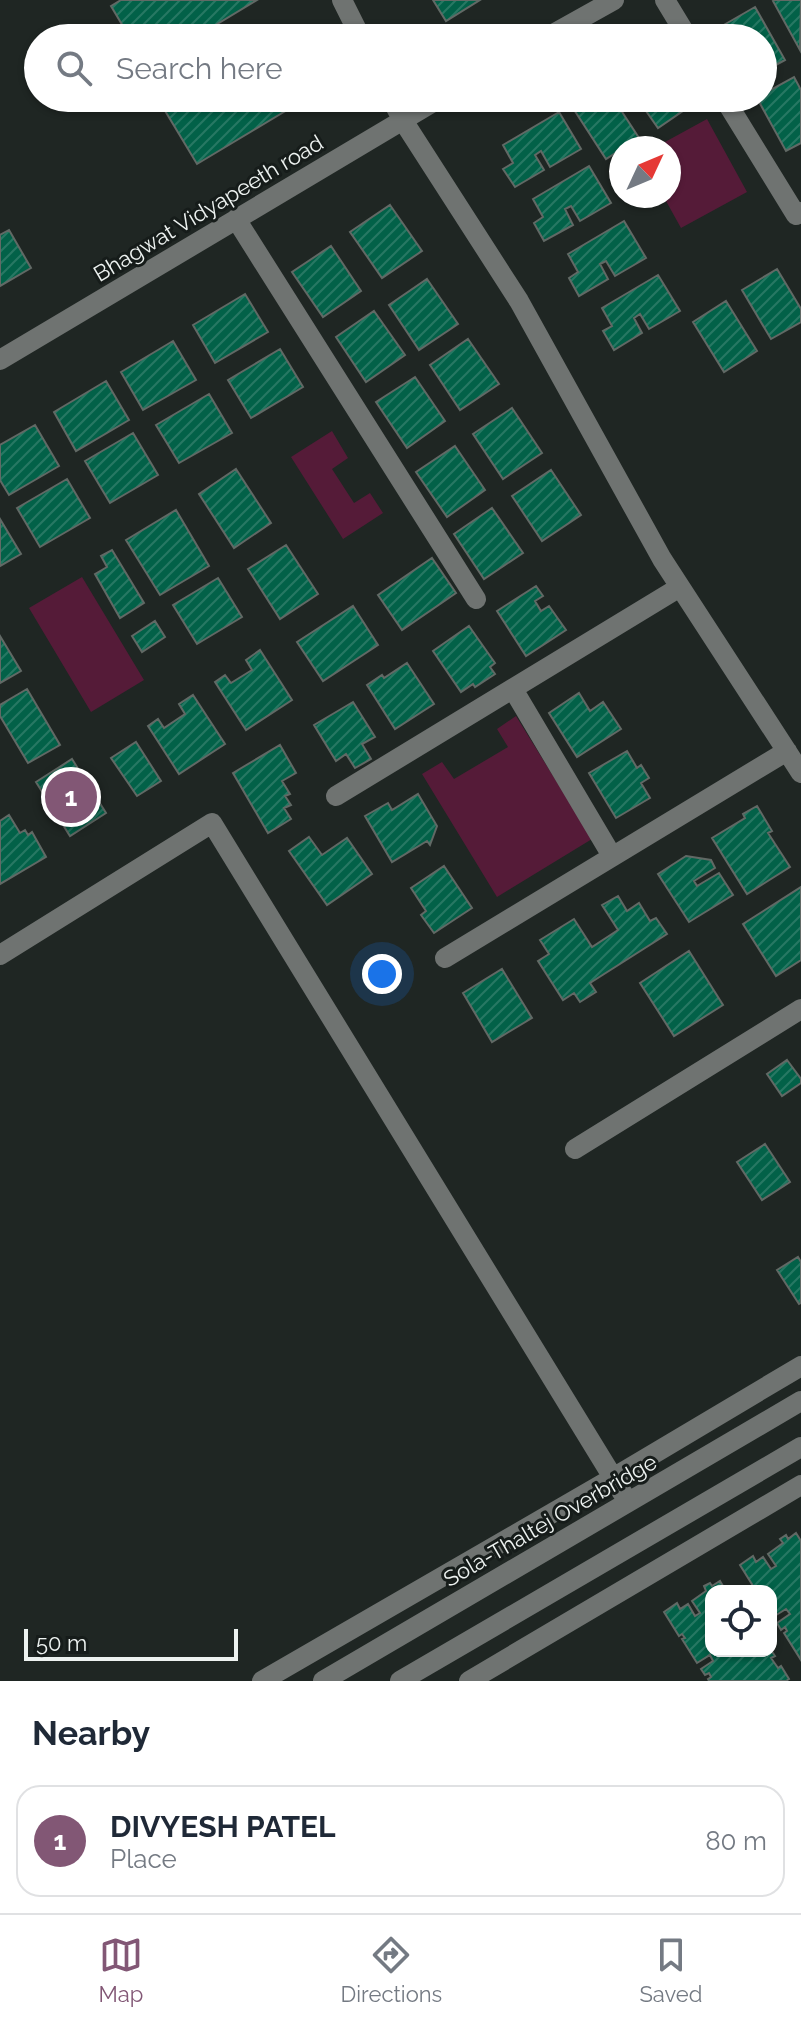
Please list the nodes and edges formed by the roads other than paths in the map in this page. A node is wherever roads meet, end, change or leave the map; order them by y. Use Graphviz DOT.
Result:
graph roads {
  1 [pos="342,0"];
  2 [pos="665,0"];
  3 [pos="604,2"];
  4 [pos="354,24"];
  5 [pos="569,24"];
  6 [pos="680,24"];
  7 [pos="398,112"];
  8 [pos="415,112"];
  9 [pos="733,112"];
  10 [pos="402,119"];
  11 [pos="801,212"];
  12 [pos="236,219"];
  13 [pos="0,360"];
  14 [pos="680,587"];
  15 [pos="476,599"];
  16 [pos="513,689"];
  17 [pos="787,751"];
  18 [pos="801,773"];
  19 [pos="336,796"];
  20 [pos="612,856"];
  21 [pos="0,955"];
  22 [pos="445,958"];
  23 [pos="801,1009"];
  24 [pos="575,1149"];
  25 [pos="801,1366"];
  26 [pos="801,1401"];
  27 [pos="801,1447"];
  28 [pos="613,1478"];
  29 [pos="801,1485"];
  30 [pos="628,1502"];
  31 [pos="262,1681"];
  32 [pos="323,1681"];
  33 [pos="400,1681"];
  34 [pos="469,1681"];
  1 -- 4 [label="street"];
  2 -- 6 [label="street"];
  3 -- 5 [label="street"];
  7 -- 10 [label="street"];
  8 -- 10 [label="street, Bhagwat Vidyapeeth road"];
  9 -- 11 [label="street"];
  10 -- 12 [label="street, Bhagwat Vidyapeeth road"];
  10 -- 14 [label="street"];
  12 -- 13 [label="street, Bhagwat Vidyapeeth road"];
  12 -- 15 [label="street"];
  14 -- 16 [label="street"];
  14 -- 17 [label="street"];
  16 -- 19 [label="street"];
  16 -- 20 [label="street"];
  17 -- 18 [label="street"];
  17 -- 20 [label="street"];
  20 -- 22 [label="street"];
  21 -- 28 [label="street"];
  23 -- 24 [label="street"];
  25 -- 28 [label="street"];
  26 -- 30 [label="street, Sola-Thaltej Overbridge"];
  27 -- 33 [label="street"];
  28 -- 30 [label="street"];
  28 -- 31 [label="street"];
  29 -- 34 [label="street"];
  30 -- 32 [label="street, Sola-Thaltej Overbridge"];
}
